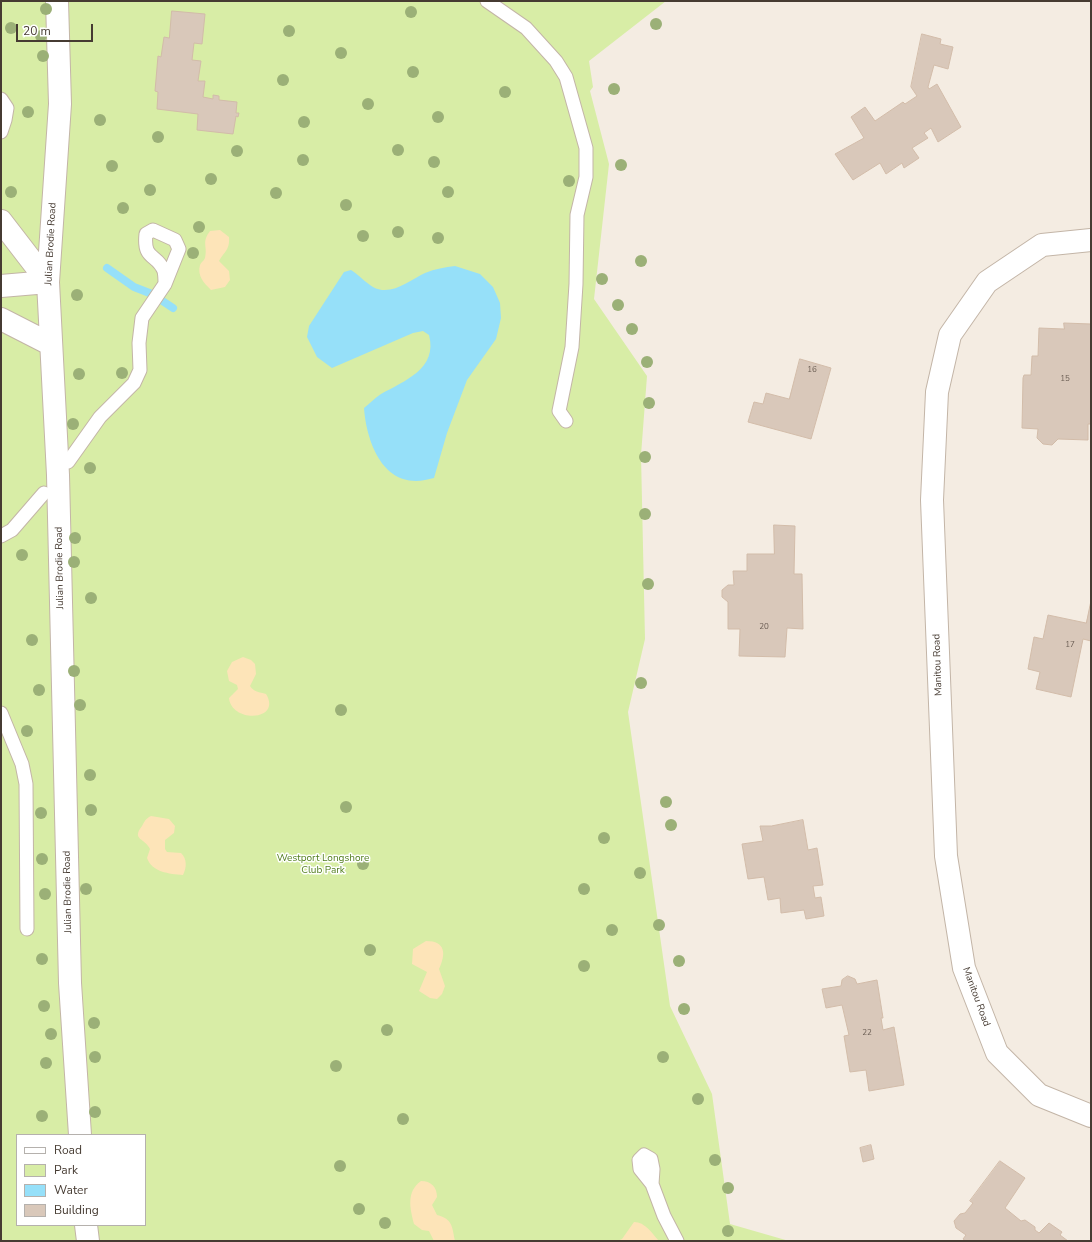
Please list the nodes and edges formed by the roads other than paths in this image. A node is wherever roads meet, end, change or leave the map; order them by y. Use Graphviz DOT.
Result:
graph roads {
  1 [pos="57,1"];
  2 [pos="487,1"];
  3 [pos="1,99"];
  4 [pos="1,132"];
  5 [pos="1,221"];
  6 [pos="1091,240"];
  7 [pos="48,282"];
  8 [pos="165,284"];
  9 [pos="1,286"];
  10 [pos="1,319"];
  11 [pos="50,344"];
  12 [pos="566,421"];
  13 [pos="68,462"];
  14 [pos="44,493"];
  15 [pos="1,536"];
  16 [pos="1,713"];
  17 [pos="27,929"];
  18 [pos="1091,1116"];
  19 [pos="80,1134"];
  20 [pos="652,1184"];
  21 [pos="86,1226"];
  22 [pos="88,1241"];
  23 [pos="677,1241"];
  1 -- 7 [label="street, Julian Brodie Road"];
  2 -- 12 [label="lane"];
  3 -- 4 [label="lane"];
  5 -- 7 [label="street"];
  6 -- 18 [label="street, Manitou Road"];
  7 -- 9 [label="street"];
  7 -- 11 [label="street, Julian Brodie Road"];
  8 -- 13 [label="lane"];
  10 -- 11 [label="street"];
  11 -- 19 [label="street, Julian Brodie Road"];
  14 -- 15 [label="lane"];
  16 -- 17 [label="lane"];
  20 -- 23 [label="lane"];
  21 -- 22 [label="street"];
}
